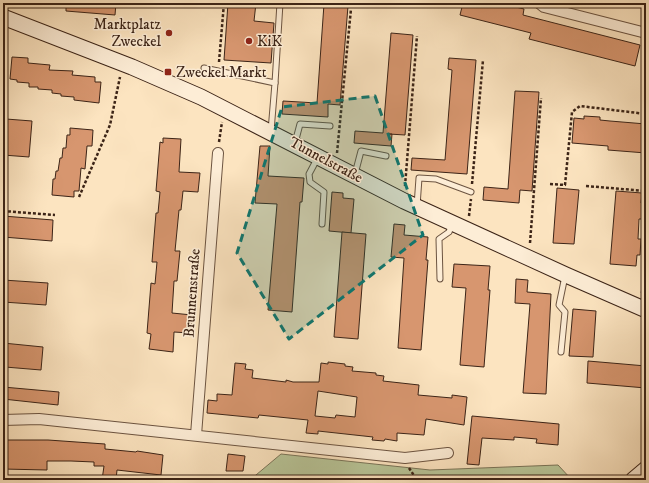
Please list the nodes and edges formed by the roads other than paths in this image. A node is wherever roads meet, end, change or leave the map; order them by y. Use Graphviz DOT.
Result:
graph roads {
  1 [pos="280,3"];
  2 [pos="539,3"];
  3 [pos="3,17"];
  4 [pos="646,33"];
  5 [pos="204,68"];
  6 [pos="275,83"];
  7 [pos="330,126"];
  8 [pos="271,132"];
  9 [pos="295,144"];
  10 [pos="218,153"];
  11 [pos="318,156"];
  12 [pos="386,156"];
  13 [pos="354,175"];
  14 [pos="471,192"];
  15 [pos="411,204"];
  16 [pos="452,223"];
  17 [pos="322,224"];
  18 [pos="566,275"];
  19 [pos="440,279"];
  20 [pos="644,309"];
  21 [pos="562,352"];
  22 [pos="3,420"];
  23 [pos="196,435"];
  24 [pos="448,453"];
  25 [pos="646,469"];
  26 [pos="633,480"];
  1 -- 6 [label="lane"];
  2 -- 4 [label="street"];
  3 -- 8 [label="street, Tunnelstraße"];
  5 -- 6 [label="lane"];
  6 -- 8 [label="lane"];
  7 -- 9 [label="lane"];
  8 -- 9 [label="street, Tunnelstraße"];
  9 -- 11 [label="street, Tunnelstraße"];
  10 -- 23 [label="street, Brunnenstraße"];
  11 -- 13 [label="street, Tunnelstraße"];
  11 -- 17 [label="lane"];
  12 -- 13 [label="lane"];
  13 -- 15 [label="street, Tunnelstraße"];
  14 -- 15 [label="lane"];
  15 -- 16 [label="street, Tunnelstraße"];
  16 -- 18 [label="street, Tunnelstraße"];
  16 -- 19 [label="lane"];
  18 -- 20 [label="street, Tunnelstraße"];
  18 -- 21 [label="lane"];
  22 -- 23 [label="street"];
  23 -- 24 [label="street"];
  25 -- 26 [label="street"];
}
